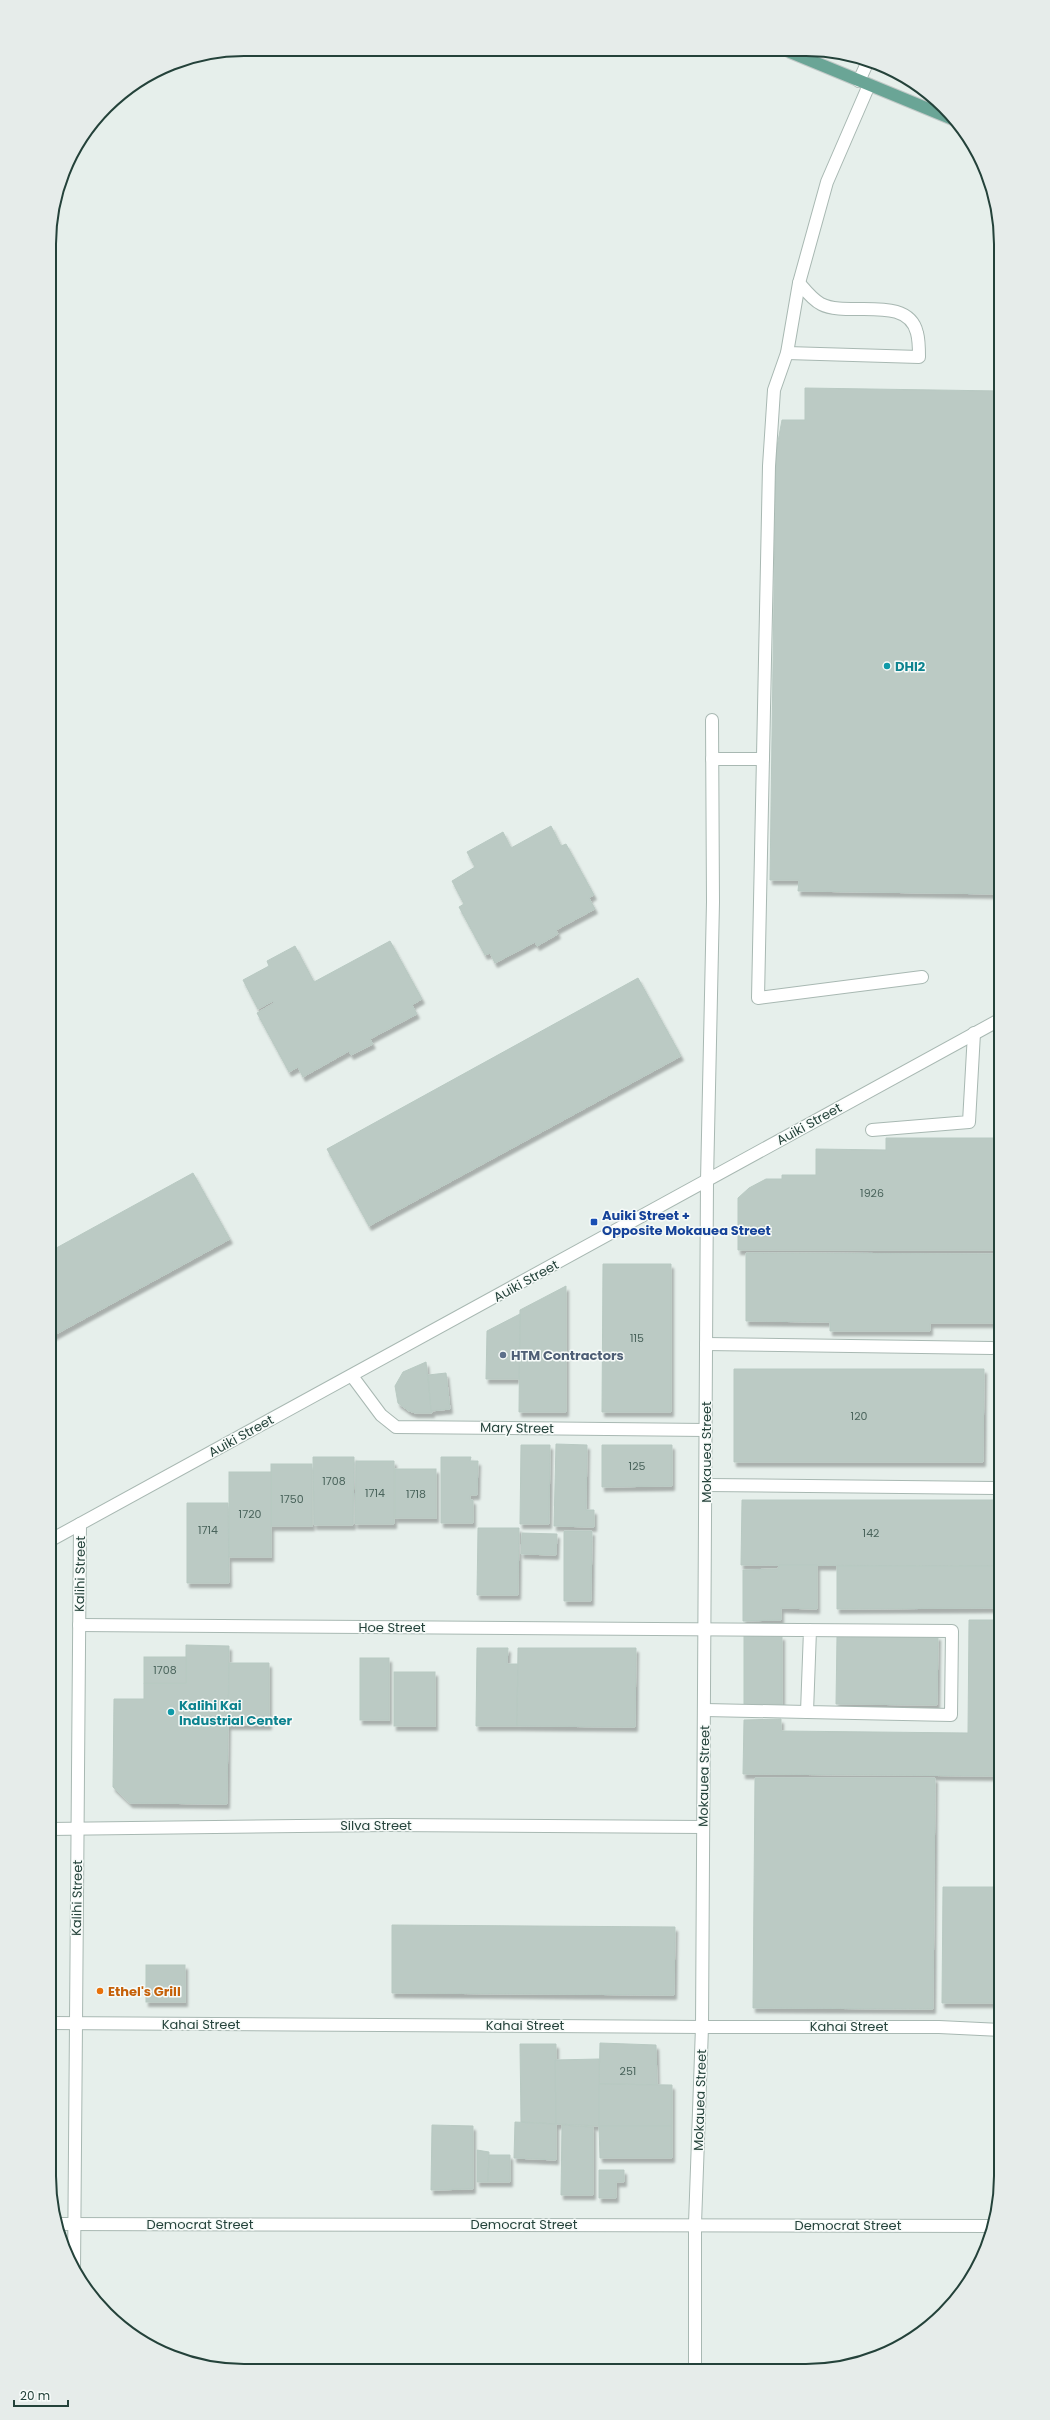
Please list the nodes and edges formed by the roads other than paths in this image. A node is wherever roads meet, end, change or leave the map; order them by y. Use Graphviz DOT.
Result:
graph roads {
  1 [pos="800,56"];
  2 [pos="867,66"];
  3 [pos="864,83"];
  4 [pos="942,115"];
  5 [pos="799,283"];
  6 [pos="787,353"];
  7 [pos="712,720"];
  8 [pos="712,759"];
  9 [pos="763,759"];
  10 [pos="922,977"];
  11 [pos="994,1023"];
  12 [pos="974,1033"];
  13 [pos="872,1130"];
  14 [pos="707,1181"];
  15 [pos="706,1344"];
  16 [pos="992,1348"];
  17 [pos="352,1376"];
  18 [pos="706,1430"];
  19 [pos="706,1485"];
  20 [pos="994,1488"];
  21 [pos="80,1524"];
  22 [pos="56,1537"];
  23 [pos="79,1625"];
  24 [pos="705,1629"];
  25 [pos="810,1630"];
  26 [pos="705,1710"];
  27 [pos="807,1712"];
  28 [pos="703,1827"];
  29 [pos="56,1829"];
  30 [pos="78,1829"];
  31 [pos="56,2023"];
  32 [pos="76,2024"];
  33 [pos="702,2027"];
  34 [pos="994,2030"];
  35 [pos="74,2223"];
  36 [pos="62,2224"];
  37 [pos="695,2224"];
  38 [pos="988,2226"];
  39 [pos="74,2257"];
  40 [pos="694,2364"];
  1 -- 3 [label="main road"];
  2 -- 3 [label="street"];
  3 -- 4 [label="main road"];
  3 -- 5 [label="street"];
  5 -- 6 [label="street"];
  5 -- 6 [label="street"];
  6 -- 9 [label="street"];
  7 -- 8 [label="street, Mokauea Street"];
  8 -- 9 [label="street"];
  8 -- 14 [label="street, Mokauea Street"];
  9 -- 10 [label="street"];
  11 -- 12 [label="street, Auiki Street"];
  12 -- 13 [label="street"];
  12 -- 14 [label="street, Auiki Street"];
  14 -- 15 [label="street, Mokauea Street"];
  14 -- 17 [label="street, Auiki Street"];
  15 -- 16 [label="street"];
  15 -- 18 [label="street, Mokauea Street"];
  17 -- 18 [label="street, Mary Street"];
  17 -- 21 [label="street, Auiki Street"];
  18 -- 19 [label="street, Mokauea Street"];
  19 -- 20 [label="street"];
  19 -- 24 [label="street, Mokauea Street"];
  21 -- 22 [label="street, Auiki Street"];
  21 -- 23 [label="street, Kalihi Street"];
  23 -- 24 [label="street, Hoe Street"];
  23 -- 30 [label="street, Kalihi Street"];
  24 -- 25 [label="street, Hoe Street"];
  24 -- 26 [label="street, Mokauea Street"];
  25 -- 27 [label="street"];
  25 -- 27 [label="street, Hoe Street"];
  26 -- 27 [label="street"];
  26 -- 28 [label="street, Mokauea Street"];
  28 -- 30 [label="street, Silva Street"];
  28 -- 33 [label="street, Mokauea Street"];
  29 -- 30 [label="street, Silva Street"];
  30 -- 32 [label="street, Kalihi Street"];
  31 -- 32 [label="street, Kahai Street"];
  32 -- 33 [label="street, Kahai Street"];
  32 -- 35 [label="street, Kalihi Street"];
  33 -- 34 [label="street, Kahai Street"];
  33 -- 37 [label="street, Mokauea Street"];
  35 -- 36 [label="street, Democrat Street"];
  35 -- 37 [label="street, Democrat Street"];
  35 -- 39 [label="street, Kalihi Street"];
  37 -- 38 [label="street, Democrat Street"];
  37 -- 40 [label="street, Mokauea Street"];
}
